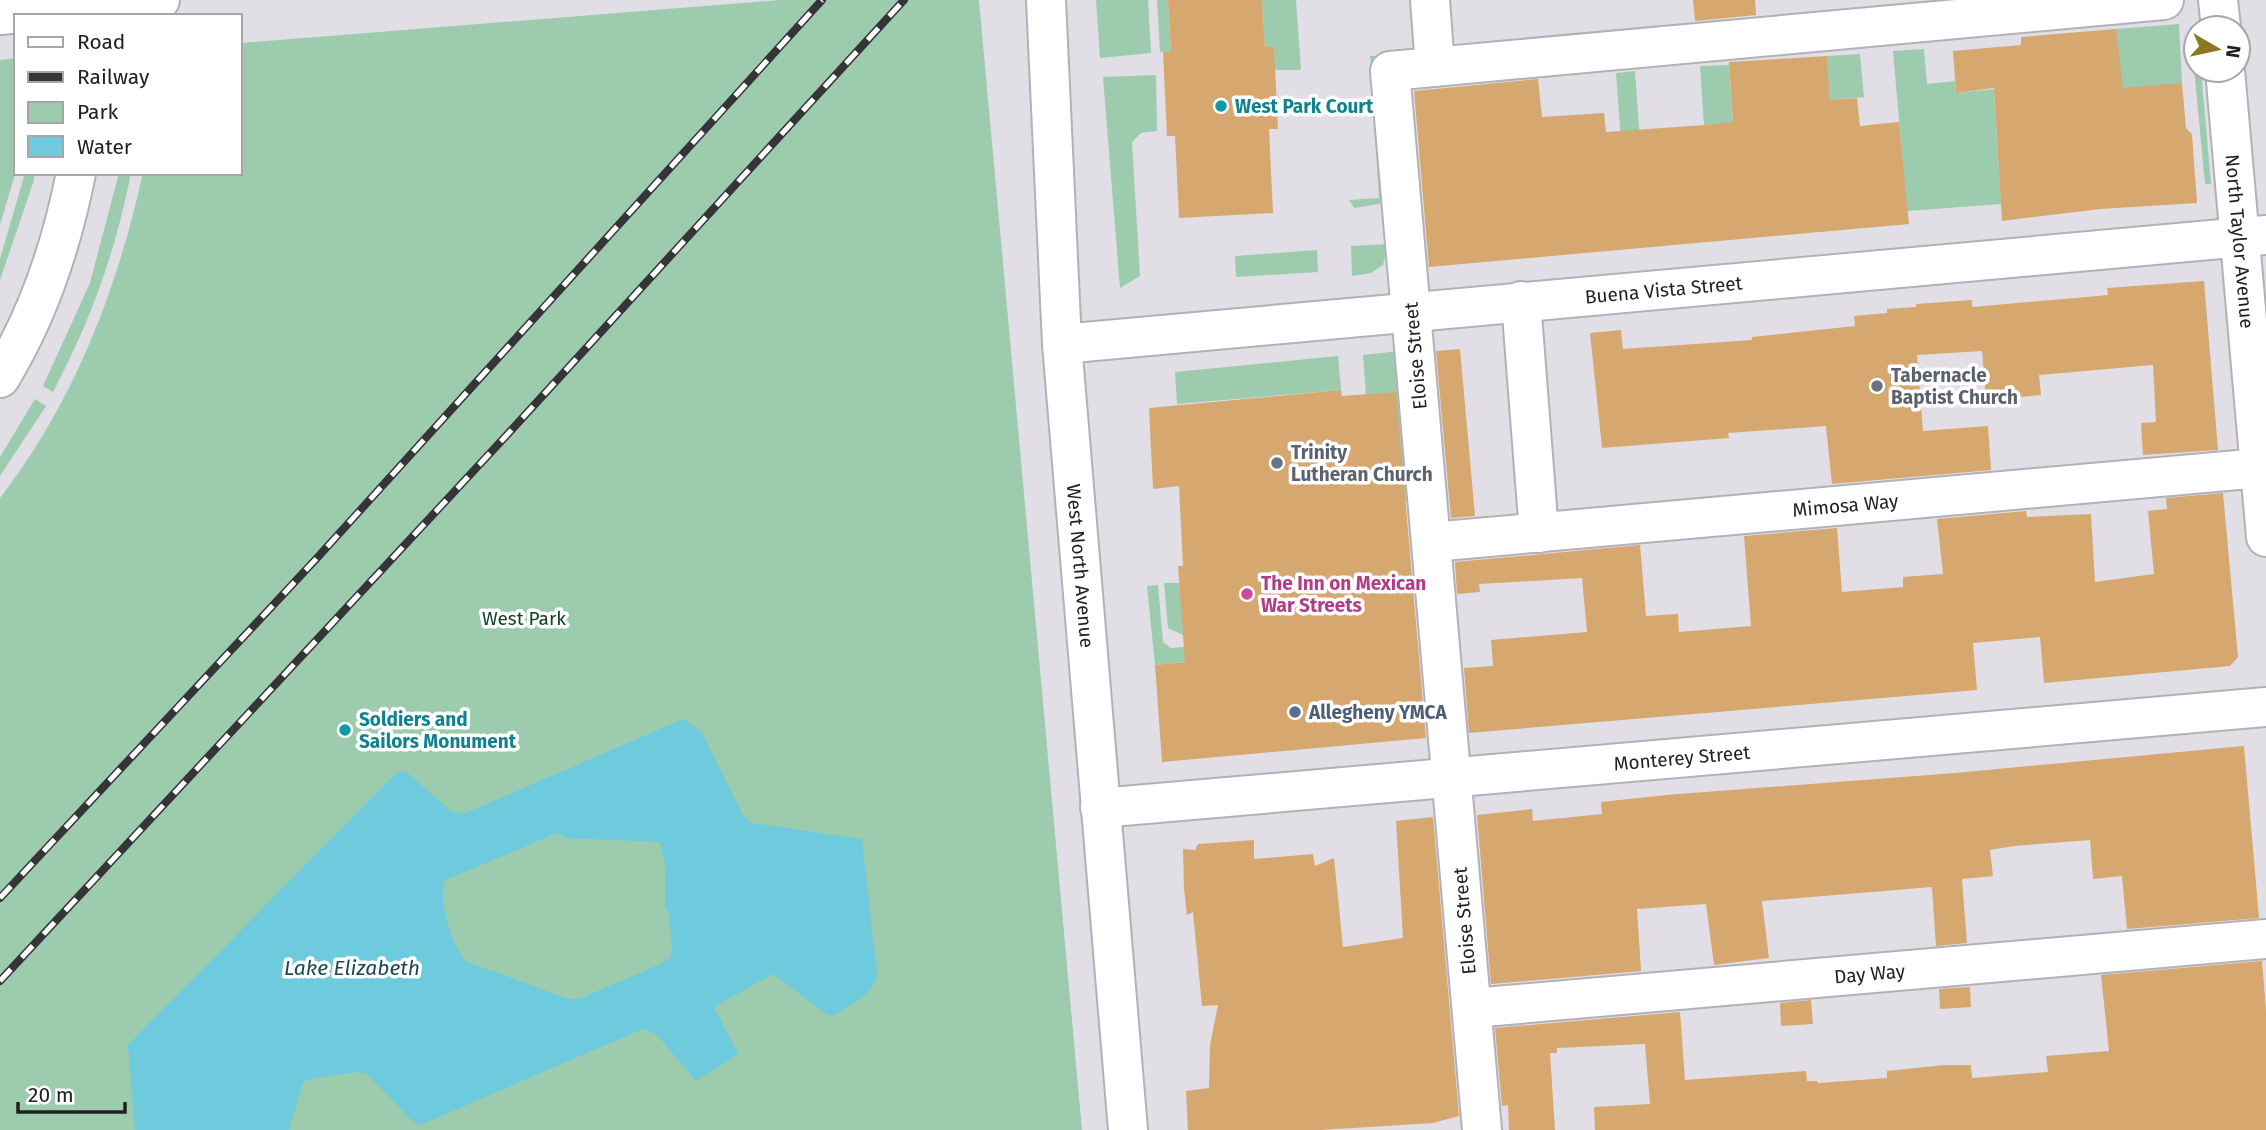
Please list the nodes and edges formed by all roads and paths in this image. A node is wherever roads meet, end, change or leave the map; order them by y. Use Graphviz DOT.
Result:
graph roads {
  1 [pos="160,0"];
  2 [pos="1046,0"];
  3 [pos="1430,0"];
  4 [pos="2164,0"];
  5 [pos="93,8"];
  6 [pos="0,15"];
  7 [pos="1435,67"];
  8 [pos="2227,84"];
  9 [pos="76,175"];
  10 [pos="2253,236"];
  11 [pos="1521,301"];
  12 [pos="1411,311"];
  13 [pos="1062,344"];
  14 [pos="0,378"];
  15 [pos="2260,468"];
  16 [pos="1539,533"];
  17 [pos="2266,537"];
  18 [pos="1432,542"];
  19 [pos="2266,707"];
  20 [pos="1452,778"];
  21 [pos="1100,808"];
  22 [pos="2266,939"];
  23 [pos="1472,1008"];
  24 [pos="1128,1130"];
  25 [pos="1482,1130"];
  1 -- 5 [label="street"];
  2 -- 13 [label="street, West North Avenue"];
  3 -- 7 [label="street"];
  4 -- 7 [label="street"];
  5 -- 6 [label="street"];
  7 -- 12 [label="street, Eloise Street"];
  8 -- 10 [label="street, North Taylor Avenue"];
  9 -- 14 [label="street"];
  10 -- 11 [label="street, Buena Vista Street"];
  10 -- 15 [label="street, North Taylor Avenue"];
  11 -- 12 [label="street, Buena Vista Street"];
  11 -- 16 [label="street"];
  12 -- 13 [label="street, Buena Vista Street"];
  12 -- 18 [label="street, Eloise Street"];
  13 -- 21 [label="street, West North Avenue"];
  15 -- 16 [label="street, Mimosa Way"];
  15 -- 17 [label="street, North Taylor Avenue"];
  16 -- 18 [label="street, Mimosa Way"];
  18 -- 20 [label="street, Eloise Street"];
  19 -- 20 [label="street, Monterey Street"];
  20 -- 21 [label="street, Monterey Street"];
  20 -- 23 [label="street, Eloise Street"];
  21 -- 24 [label="street, West North Avenue"];
  22 -- 23 [label="street, Day Way"];
  23 -- 25 [label="street, Eloise Street"];
}
